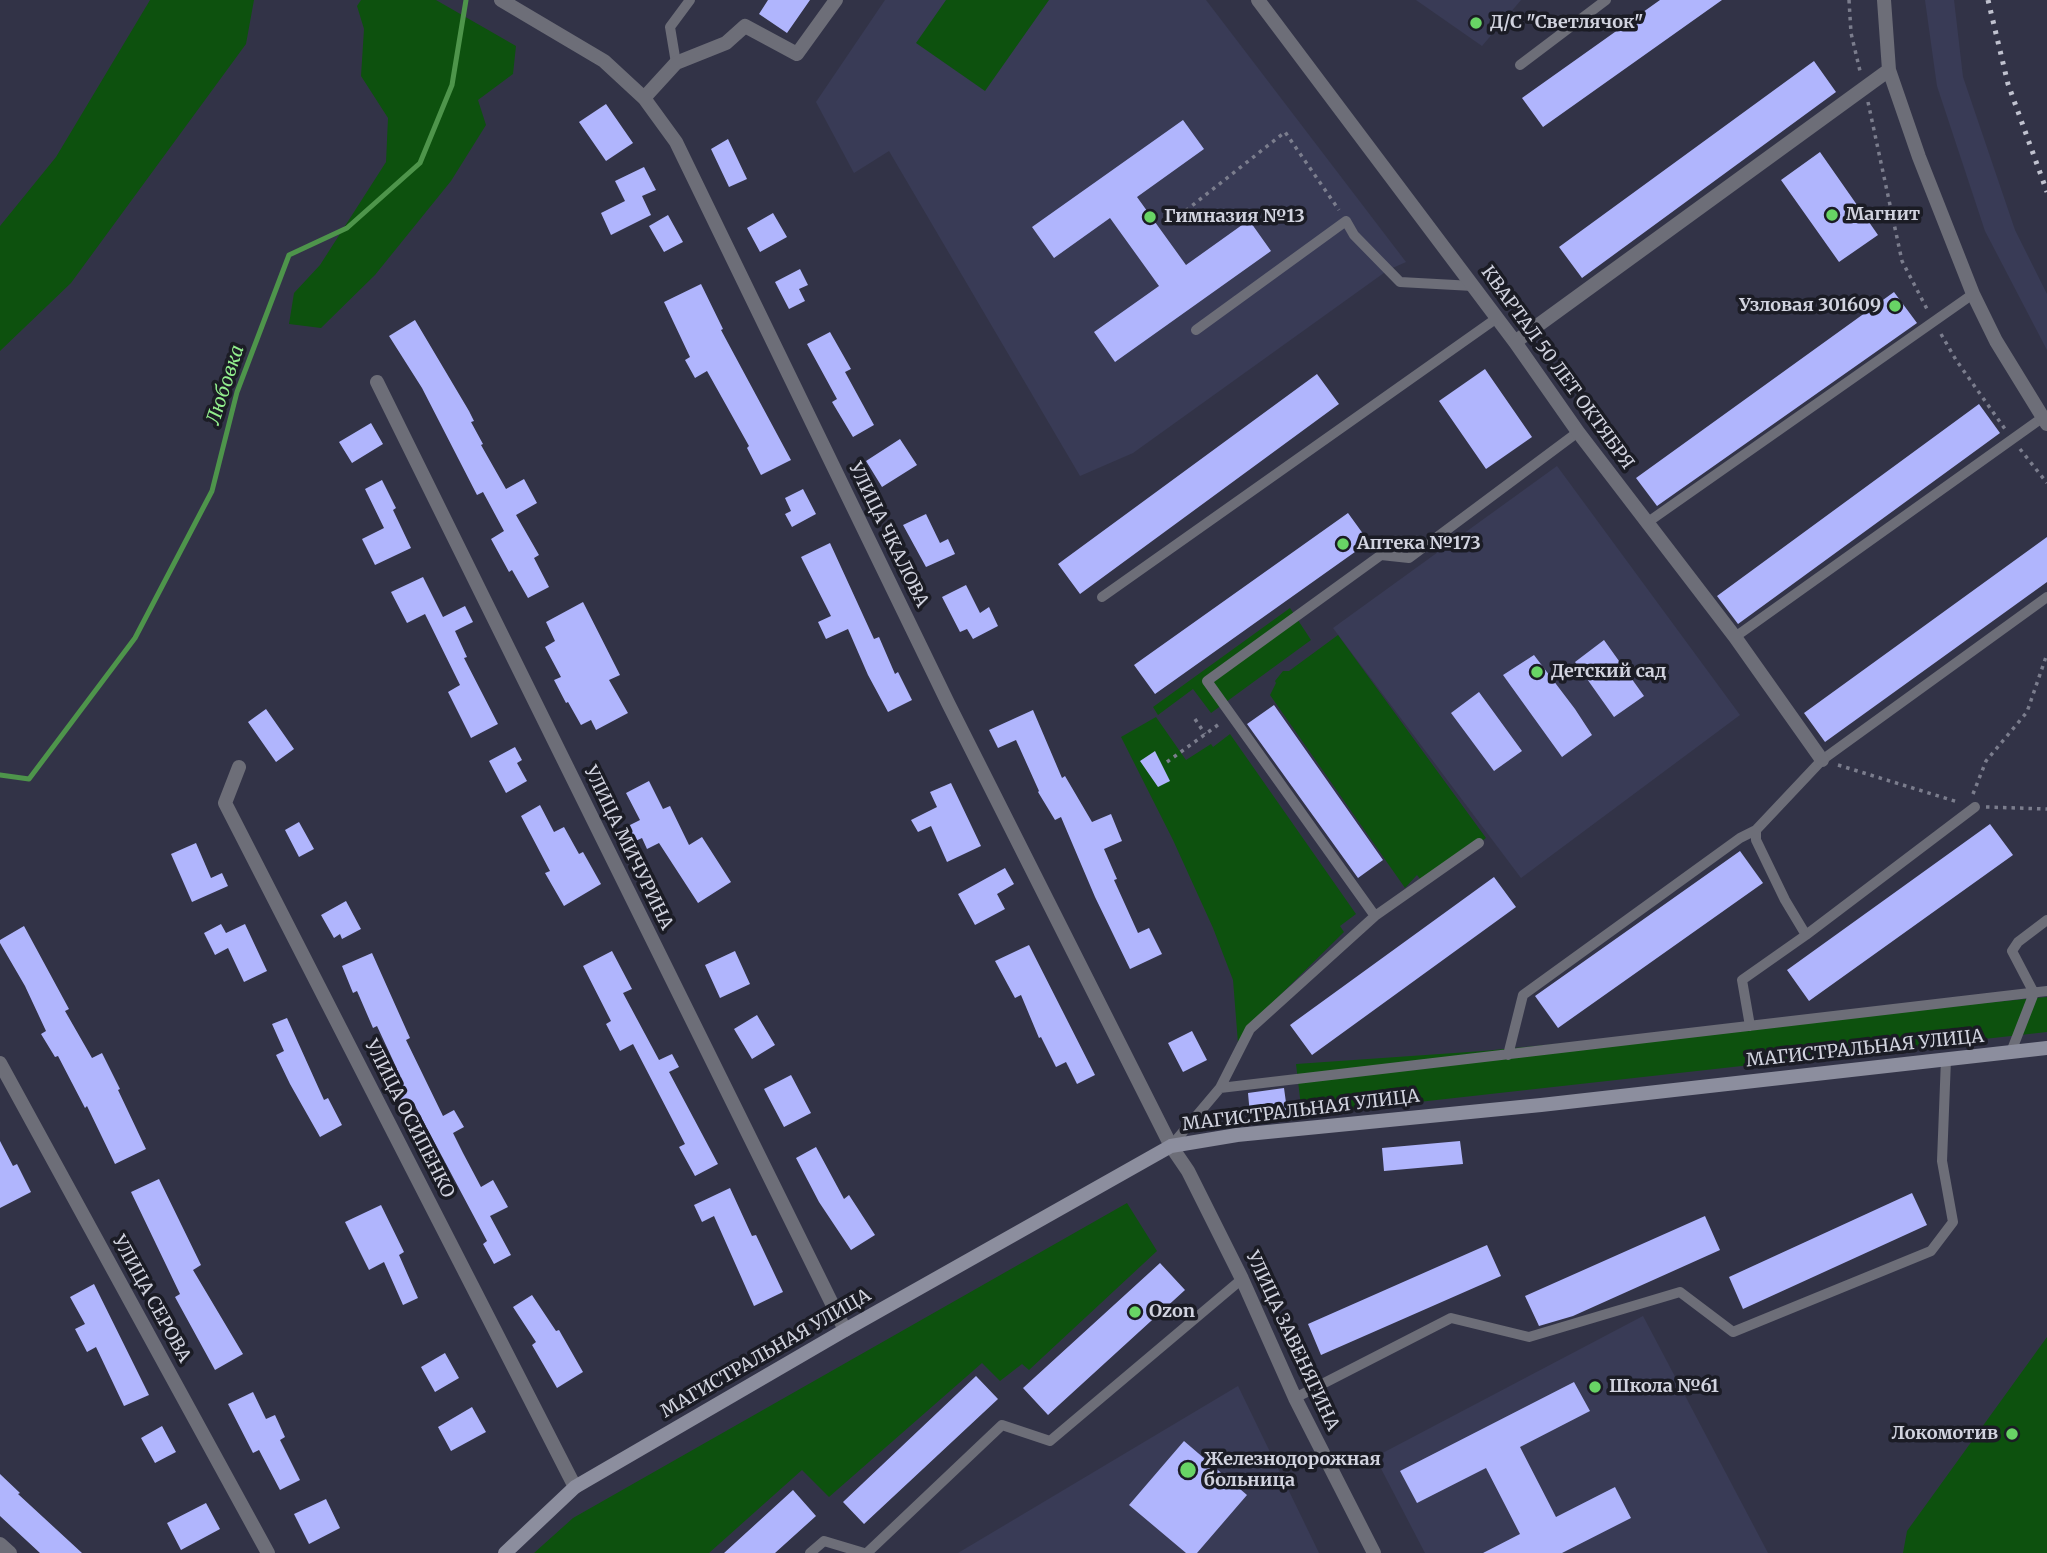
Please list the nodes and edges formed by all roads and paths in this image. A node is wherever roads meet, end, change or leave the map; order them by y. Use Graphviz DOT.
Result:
graph roads {
  1 [pos="501,0"];
  2 [pos="690,0"];
  3 [pos="836,0"];
  4 [pos="1258,0"];
  5 [pos="1606,0"];
  6 [pos="1849,0"];
  7 [pos="1884,0"];
  8 [pos="676,63"];
  9 [pos="1520,65"];
  10 [pos="1889,70"];
  11 [pos="1865,88"];
  12 [pos="644,98"];
  13 [pos="1180,216"];
  14 [pos="1346,221"];
  15 [pos="1473,286"];
  16 [pos="1973,293"];
  17 [pos="1497,318"];
  18 [pos="1933,321"];
  19 [pos="1196,330"];
  20 [pos="1515,342"];
  21 [pos="377,382"];
  22 [pos="2044,421"];
  23 [pos="1578,432"];
  24 [pos="2013,439"];
  25 [pos="2047,483"];
  26 [pos="1648,522"];
  27 [pos="1102,597"];
  28 [pos="2047,597"];
  29 [pos="1735,638"];
  30 [pos="2047,654"];
  31 [pos="1231,715"];
  32 [pos="1195,719"];
  33 [pos="1205,734"];
  34 [pos="1822,760"];
  35 [pos="1167,762"];
  36 [pos="239,767"];
  37 [pos="1975,807"];
  38 [pos="2047,809"];
  39 [pos="1756,830"];
  40 [pos="1479,843"];
  41 [pos="1375,916"];
  42 [pos="2047,920"];
  43 [pos="1806,935"];
  44 [pos="2047,991"];
  45 [pos="2035,993"];
  46 [pos="1750,1026"];
  47 [pos="2047,1048"];
  48 [pos="2011,1052"];
  49 [pos="1508,1055"];
  50 [pos="1946,1059"];
  51 [pos="0,1063"];
  52 [pos="1220,1088"];
  53 [pos="1171,1146"];
  54 [pos="1242,1279"];
  55 [pos="845,1330"];
  56 [pos="1295,1398"];
  57 [pos="575,1487"];
  58 [pos="0,1544"];
  59 [pos="10,1553"];
  60 [pos="268,1553"];
  61 [pos="505,1553"];
  62 [pos="810,1553"];
  63 [pos="865,1553"];
  64 [pos="1374,1553"];
  1 -- 12 [label="street, УЛИЦА ЧКАЛОВА"];
  2 -- 8 [label="lane"];
  3 -- 8 [label="street"];
  4 -- 15 [label="street, КВАРТАЛ 50 ЛЕТ ОКТЯБРЯ"];
  5 -- 9 [label="lane"];
  6 -- 11 [label="path"];
  7 -- 10 [label="street"];
  8 -- 12 [label="street"];
  10 -- 11 [label="street"];
  10 -- 16 [label="street"];
  11 -- 18 [label="path"];
  11 -- 20 [label="street"];
  12 -- 53 [label="street, УЛИЦА ЧКАЛОВА"];
  13 -- 14 [label="path"];
  14 -- 15 [label="lane"];
  14 -- 19 [label="lane"];
  15 -- 17 [label="street, КВАРТАЛ 50 ЛЕТ ОКТЯБРЯ"];
  16 -- 18 [label="lane"];
  16 -- 22 [label="street"];
  17 -- 20 [label="street, КВАРТАЛ 50 ЛЕТ ОКТЯБРЯ"];
  17 -- 27 [label="lane"];
  18 -- 24 [label="path"];
  18 -- 26 [label="lane"];
  20 -- 23 [label="street, КВАРТАЛ 50 ЛЕТ ОКТЯБРЯ"];
  21 -- 55 [label="street, УЛИЦА МИЧУРИНА"];
  22 -- 24 [label="lane"];
  23 -- 26 [label="street, КВАРТАЛ 50 ЛЕТ ОКТЯБРЯ"];
  23 -- 31 [label="lane"];
  24 -- 25 [label="path"];
  24 -- 29 [label="lane"];
  26 -- 29 [label="street, КВАРТАЛ 50 ЛЕТ ОКТЯБРЯ"];
  28 -- 34 [label="lane"];
  29 -- 34 [label="street, КВАРТАЛ 50 ЛЕТ ОКТЯБРЯ"];
  30 -- 37 [label="path"];
  31 -- 33 [label="path"];
  31 -- 41 [label="lane"];
  32 -- 33 [label="path"];
  33 -- 35 [label="path"];
  34 -- 37 [label="path"];
  34 -- 39 [label="lane"];
  36 -- 57 [label="street, УЛИЦА ОСИПЕНКО"];
  37 -- 38 [label="path"];
  37 -- 43 [label="lane"];
  39 -- 43 [label="lane"];
  39 -- 49 [label="lane"];
  40 -- 41 [label="lane"];
  41 -- 52 [label="lane"];
  42 -- 45 [label="lane"];
  43 -- 46 [label="lane"];
  44 -- 45 [label="lane"];
  45 -- 46 [label="lane"];
  45 -- 48 [label="lane"];
  46 -- 49 [label="lane"];
  47 -- 48 [label="main road, МАГИСТРАЛЬНАЯ УЛИЦА"];
  48 -- 50 [label="main road, МАГИСТРАЛЬНАЯ УЛИЦА"];
  49 -- 52 [label="lane"];
  50 -- 53 [label="main road, МАГИСТРАЛЬНАЯ УЛИЦА"];
  50 -- 56 [label="lane"];
  51 -- 60 [label="street, УЛИЦА СЕРОВА"];
  52 -- 53 [label="lane"];
  53 -- 54 [label="street, УЛИЦА ЗАВЕНЯГИНА"];
  53 -- 55 [label="main road, МАГИСТРАЛЬНАЯ УЛИЦА"];
  54 -- 56 [label="street, УЛИЦА ЗАВЕНЯГИНА"];
  54 -- 63 [label="lane"];
  55 -- 57 [label="main road, МАГИСТРАЛЬНАЯ УЛИЦА"];
  56 -- 64 [label="street, УЛИЦА ЗАВЕНЯГИНА"];
  57 -- 61 [label="main road, МАГИСТРАЛЬНАЯ УЛИЦА"];
  58 -- 59 [label="street"];
  62 -- 63 [label="lane"];
}
